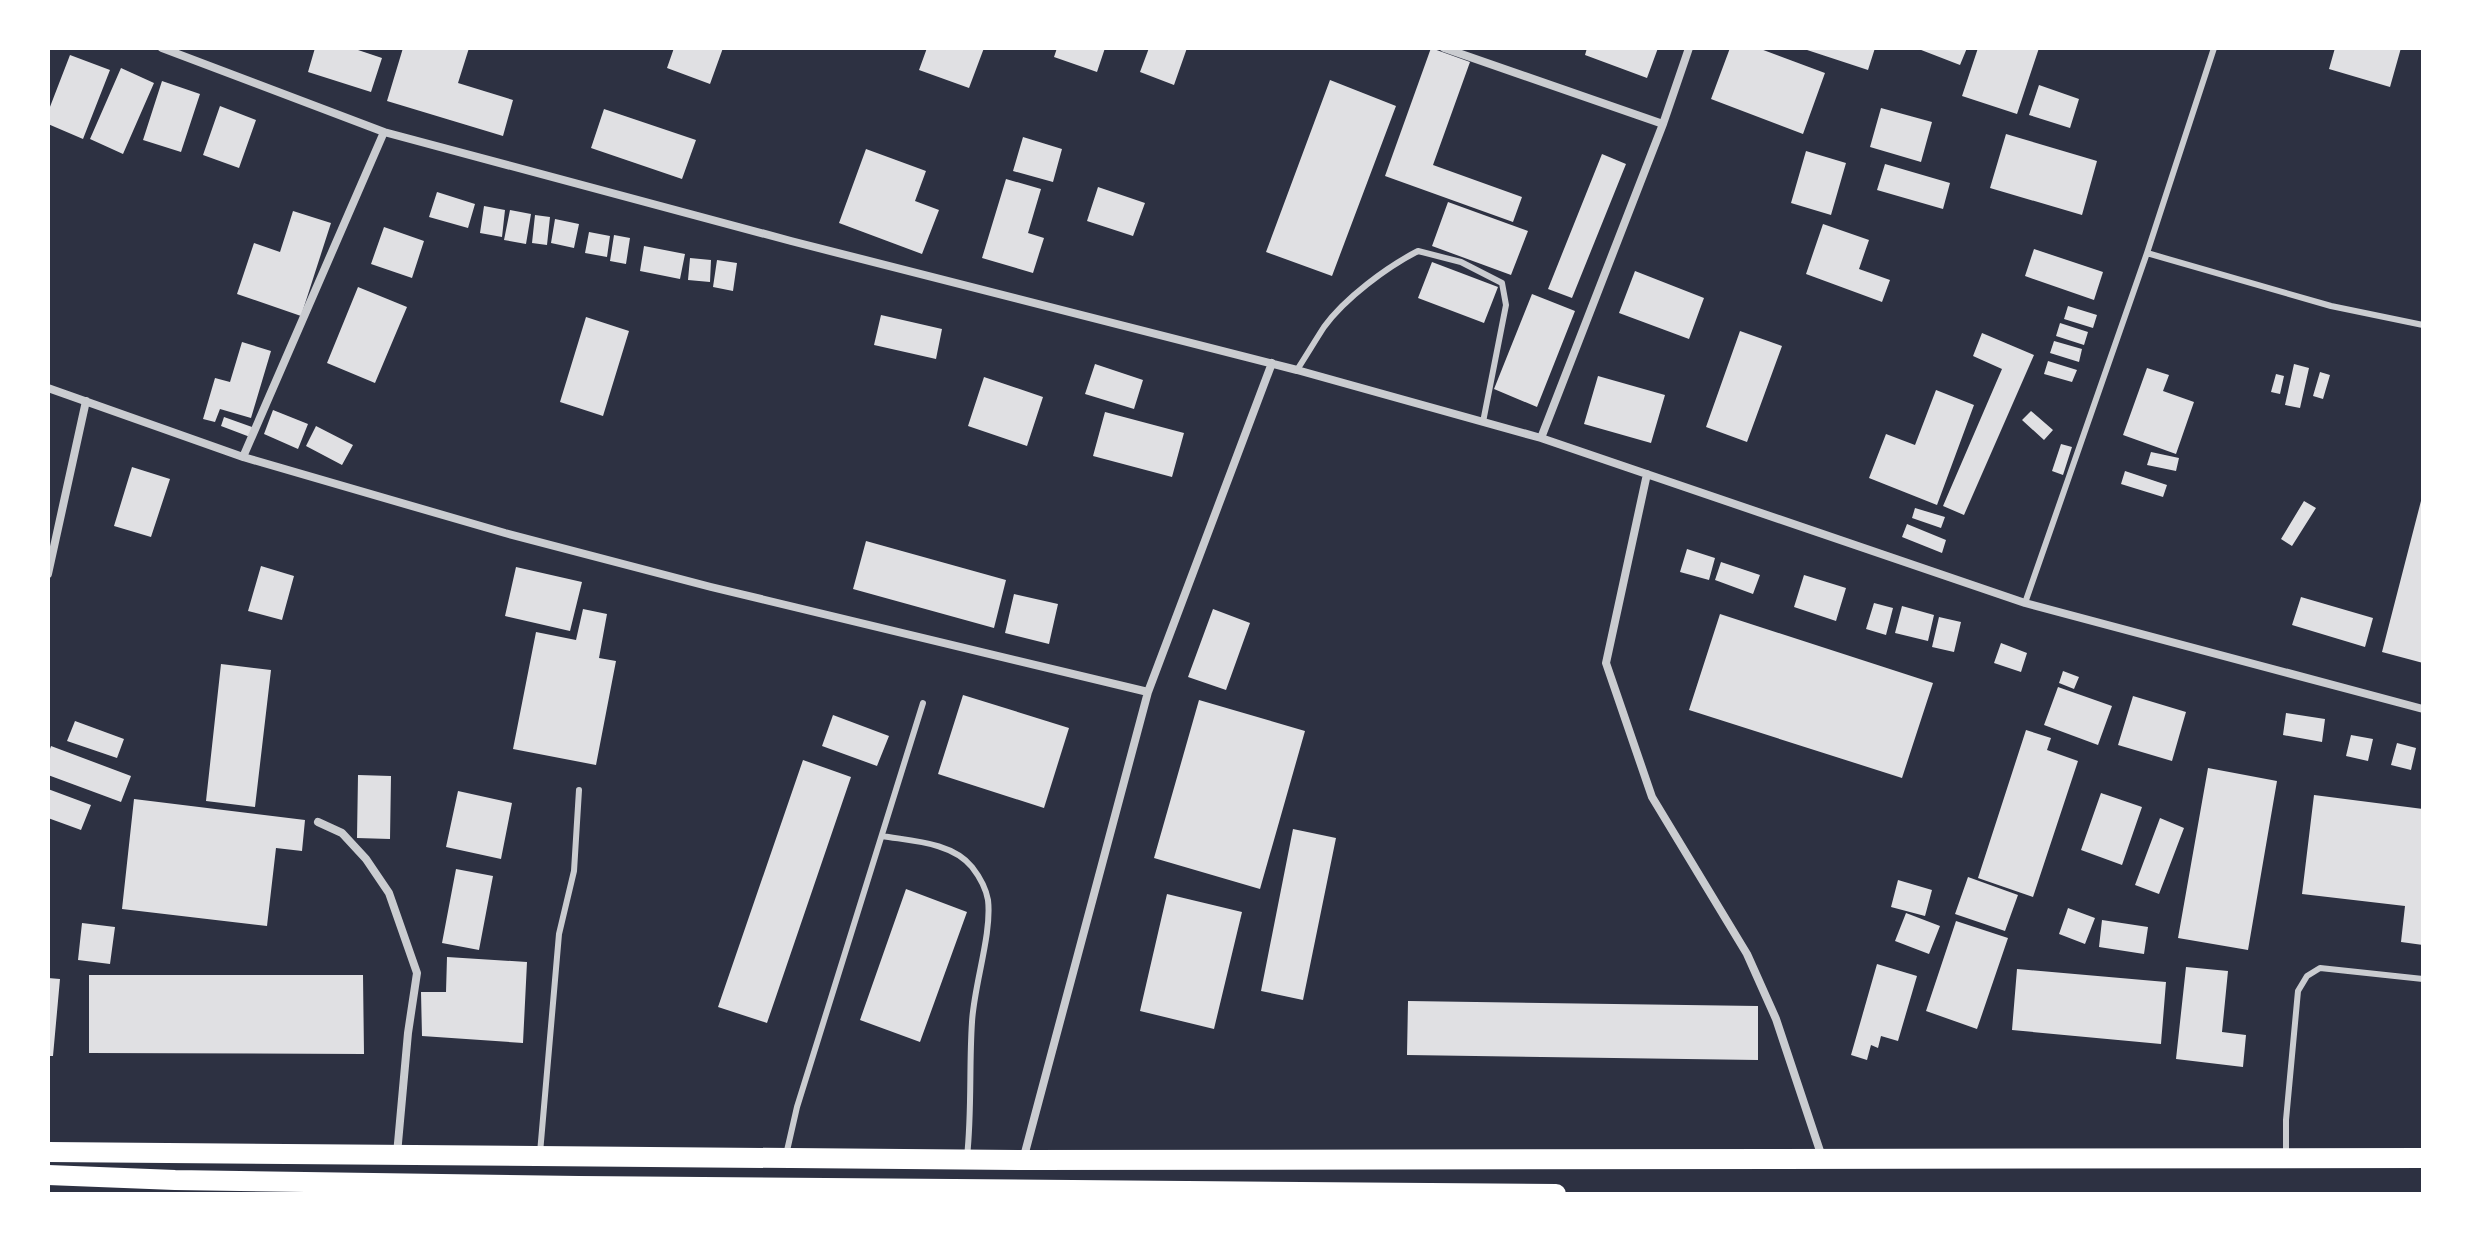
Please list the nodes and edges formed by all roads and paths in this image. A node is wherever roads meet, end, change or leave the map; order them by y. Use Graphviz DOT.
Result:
graph roads {
  1 [pos="162,48"];
  2 [pos="1444,48"];
  3 [pos="1689,48"];
  4 [pos="2214,48"];
  5 [pos="1663,124"];
  6 [pos="384,132"];
  7 [pos="2147,253"];
  8 [pos="2423,325"];
  9 [pos="1272,363"];
  10 [pos="1297,370"];
  11 [pos="48,388"];
  12 [pos="86,401"];
  13 [pos="1483,422"];
  14 [pos="1541,438"];
  15 [pos="243,457"];
  16 [pos="1647,474"];
  17 [pos="48,574"];
  18 [pos="2025,603"];
  19 [pos="1148,692"];
  20 [pos="923,703"];
  21 [pos="2423,709"];
  22 [pos="579,790"];
  23 [pos="318,822"];
  24 [pos="882,836"];
  25 [pos="2423,979"];
  26 [pos="48,1152"];
  27 [pos="396,1155"];
  28 [pos="540,1157"];
  29 [pos="785,1158"];
  30 [pos="1823,1158"];
  31 [pos="2286,1158"];
  32 [pos="2423,1158"];
  33 [pos="967,1160"];
  34 [pos="1022,1160"];
  35 [pos="48,1175"];
  36 [pos="579,1190"];
  37 [pos="1397,1193"];
  38 [pos="1556,1194"];
  1 -- 6 [label="street"];
  2 -- 5 [label="street"];
  3 -- 5 [label="street"];
  4 -- 7 [label="lane"];
  5 -- 14 [label="street"];
  6 -- 9 [label="street"];
  6 -- 15 [label="street"];
  7 -- 8 [label="lane"];
  7 -- 18 [label="lane"];
  9 -- 10 [label="street"];
  9 -- 19 [label="street"];
  10 -- 13 [label="street"];
  10 -- 13 [label="lane"];
  11 -- 12 [label="street"];
  12 -- 15 [label="street"];
  12 -- 17 [label="street"];
  13 -- 14 [label="street"];
  14 -- 16 [label="street"];
  15 -- 19 [label="street"];
  16 -- 18 [label="street"];
  16 -- 30 [label="street"];
  18 -- 21 [label="street"];
  19 -- 34 [label="street"];
  20 -- 24 [label="lane"];
  22 -- 28 [label="lane"];
  23 -- 27 [label="street"];
  24 -- 29 [label="lane"];
  24 -- 33 [label="lane"];
  25 -- 31 [label="lane"];
  26 -- 27 [label="main road"];
  27 -- 28 [label="main road"];
  28 -- 29 [label="main road"];
  29 -- 33 [label="main road"];
  30 -- 31 [label="main road"];
  30 -- 34 [label="main road"];
  31 -- 32 [label="main road"];
  33 -- 34 [label="main road"];
  35 -- 36 [label="main road"];
  36 -- 37 [label="main road"];
  37 -- 38 [label="main road"];
}
